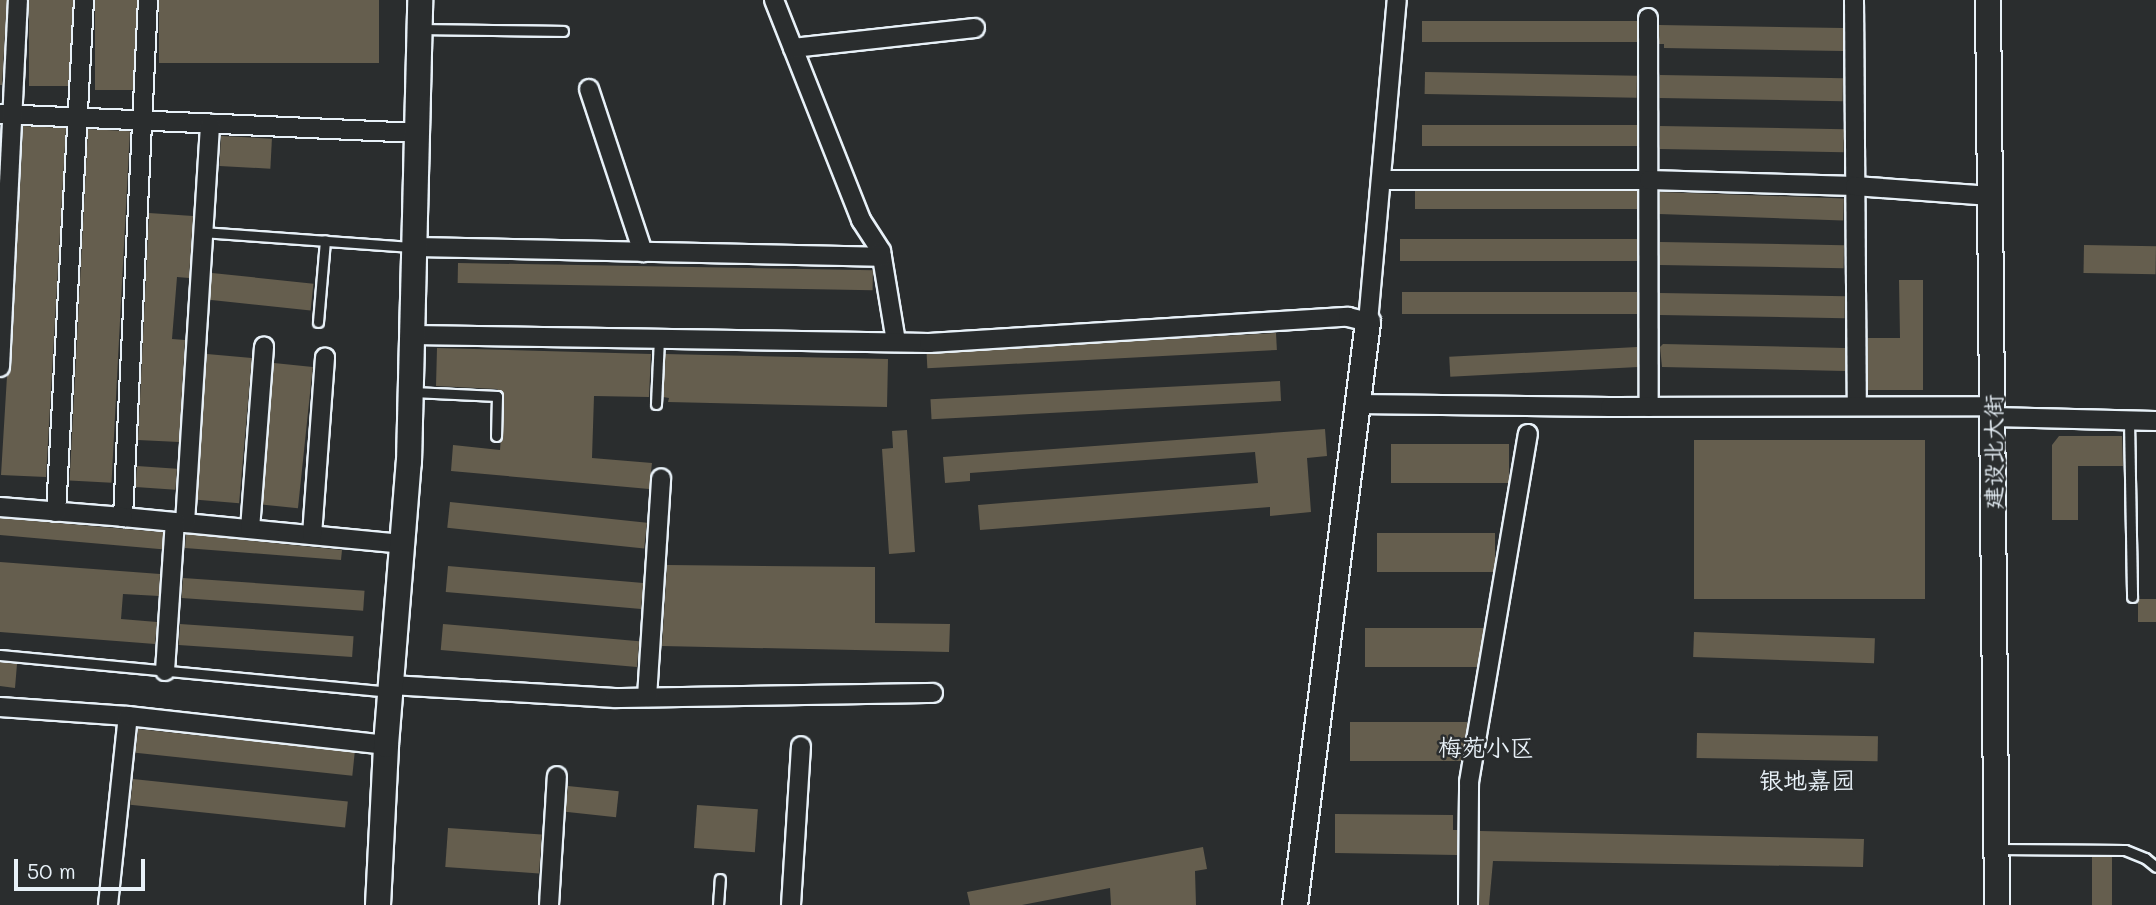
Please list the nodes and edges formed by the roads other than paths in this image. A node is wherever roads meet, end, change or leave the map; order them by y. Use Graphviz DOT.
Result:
graph roads {
  1 [pos="18,0"];
  2 [pos="84,0"];
  3 [pos="148,0"];
  4 [pos="420,0"];
  5 [pos="774,0"];
  6 [pos="1397,0"];
  7 [pos="1854,0"];
  8 [pos="1988,0"];
  9 [pos="1648,18"];
  10 [pos="975,28"];
  11 [pos="420,29"];
  12 [pos="563,31"];
  13 [pos="793,48"];
  14 [pos="589,89"];
  15 [pos="6,115"];
  16 [pos="77,118"];
  17 [pos="143,121"];
  18 [pos="210,124"];
  19 [pos="418,133"];
  20 [pos="1381,180"];
  21 [pos="1648,180"];
  22 [pos="1855,186"];
  23 [pos="1991,196"];
  24 [pos="203,232"];
  25 [pos="325,240"];
  26 [pos="415,247"];
  27 [pos="643,252"];
  28 [pos="882,257"];
  29 [pos="318,322"];
  30 [pos="1368,322"];
  31 [pos="413,335"];
  32 [pos="659,339"];
  33 [pos="896,342"];
  34 [pos="264,347"];
  35 [pos="325,357"];
  36 [pos="0,367"];
  37 [pos="411,392"];
  38 [pos="656,404"];
  39 [pos="1358,404"];
  40 [pos="1857,406"];
  41 [pos="1649,407"];
  42 [pos="1993,411"];
  43 [pos="2129,420"];
  44 [pos="2156,421"];
  45 [pos="1528,434"];
  46 [pos="496,436"];
  47 [pos="661,478"];
  48 [pos="0,507"];
  49 [pos="56,512"];
  50 [pos="122,517"];
  51 [pos="180,522"];
  52 [pos="250,529"];
  53 [pos="312,535"];
  54 [pos="402,544"];
  55 [pos="2132,597"];
  56 [pos="0,655"];
  57 [pos="165,671"];
  58 [pos="390,688"];
  59 [pos="933,693"];
  60 [pos="647,697"];
  61 [pos="0,707"];
  62 [pos="128,716"];
  63 [pos="386,745"];
  64 [pos="801,746"];
  65 [pos="557,776"];
  66 [pos="1997,849"];
  67 [pos="2156,867"];
  68 [pos="720,879"];
  69 [pos="108,905"];
  70 [pos="378,905"];
  71 [pos="549,905"];
  72 [pos="718,905"];
  73 [pos="791,905"];
  74 [pos="1295,905"];
  75 [pos="1468,905"];
  76 [pos="1997,905"];
  1 -- 15 [label="street"];
  2 -- 16 [label="street"];
  3 -- 17 [label="street"];
  4 -- 11 [label="street"];
  5 -- 13 [label="street"];
  6 -- 20 [label="street"];
  7 -- 22 [label="street"];
  8 -- 23 [label="street, 建设北大街"];
  9 -- 21 [label="street"];
  10 -- 13 [label="street"];
  11 -- 12 [label="lane"];
  11 -- 19 [label="street"];
  13 -- 28 [label="street"];
  14 -- 27 [label="street"];
  15 -- 16 [label="street"];
  15 -- 36 [label="street"];
  16 -- 17 [label="street"];
  16 -- 49 [label="street"];
  17 -- 18 [label="street"];
  17 -- 50 [label="street"];
  18 -- 19 [label="street"];
  18 -- 24 [label="street"];
  19 -- 26 [label="street"];
  20 -- 21 [label="street"];
  20 -- 30 [label="street"];
  21 -- 22 [label="street"];
  21 -- 41 [label="street"];
  22 -- 23 [label="street"];
  22 -- 40 [label="street"];
  23 -- 42 [label="street, 建设北大街"];
  24 -- 25 [label="lane"];
  24 -- 51 [label="street"];
  25 -- 26 [label="lane"];
  25 -- 29 [label="lane"];
  26 -- 27 [label="street"];
  26 -- 31 [label="street"];
  27 -- 28 [label="street"];
  28 -- 33 [label="street"];
  30 -- 33 [label="street"];
  30 -- 39 [label="street"];
  31 -- 32 [label="street"];
  31 -- 37 [label="street"];
  32 -- 33 [label="street"];
  32 -- 38 [label="lane"];
  34 -- 52 [label="street"];
  35 -- 53 [label="street"];
  37 -- 46 [label="lane"];
  37 -- 54 [label="street"];
  39 -- 41 [label="street"];
  39 -- 74 [label="street"];
  40 -- 41 [label="street"];
  40 -- 42 [label="street"];
  42 -- 43 [label="street"];
  42 -- 66 [label="street, 建设北大街"];
  43 -- 44 [label="street"];
  43 -- 55 [label="lane"];
  45 -- 75 [label="street"];
  47 -- 60 [label="street"];
  48 -- 49 [label="street"];
  49 -- 50 [label="street"];
  50 -- 51 [label="street"];
  51 -- 52 [label="street"];
  51 -- 57 [label="street"];
  52 -- 53 [label="street"];
  53 -- 54 [label="street"];
  54 -- 58 [label="street"];
  56 -- 57 [label="lane"];
  57 -- 58 [label="lane"];
  58 -- 60 [label="street"];
  58 -- 63 [label="street"];
  59 -- 60 [label="street"];
  61 -- 62 [label="street"];
  62 -- 63 [label="street"];
  62 -- 69 [label="street"];
  63 -- 70 [label="street"];
  64 -- 73 [label="street"];
  65 -- 71 [label="street"];
  66 -- 67 [label="lane"];
  66 -- 76 [label="street, 建设北大街"];
  68 -- 72 [label="lane"];
}
